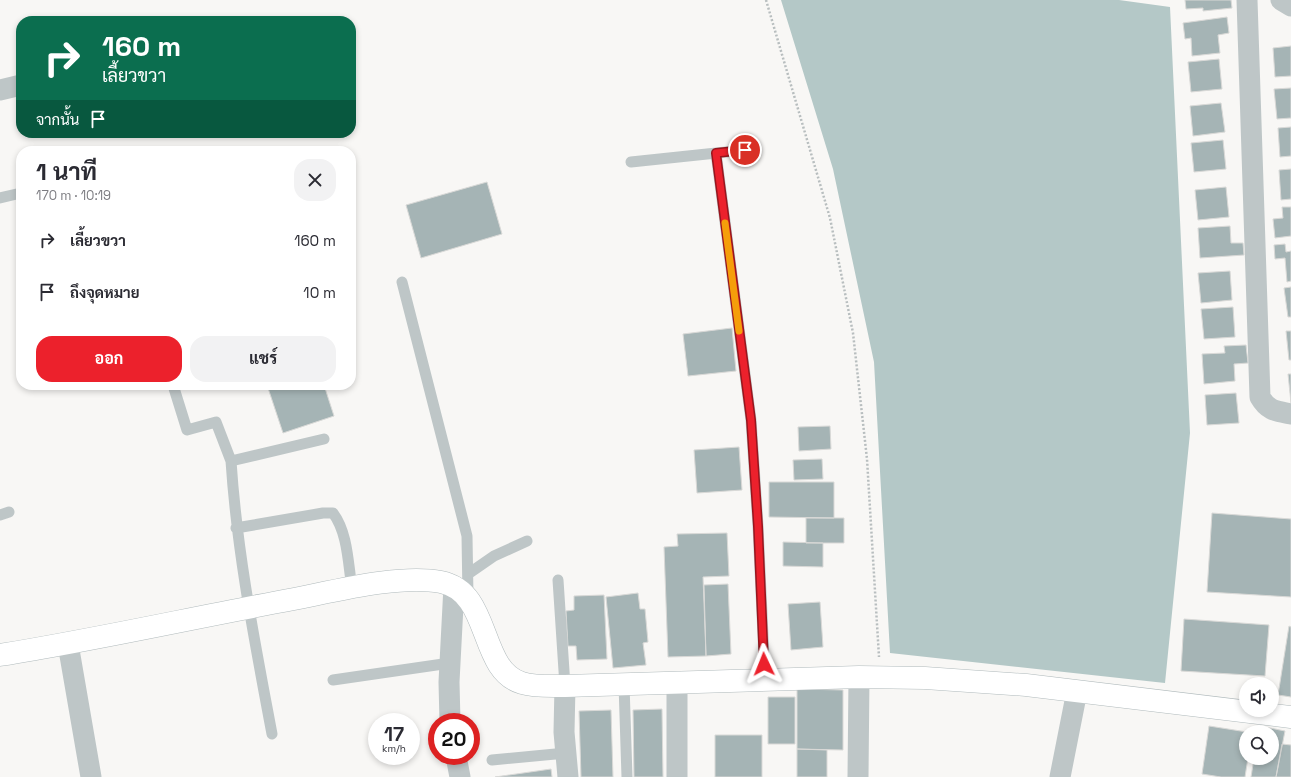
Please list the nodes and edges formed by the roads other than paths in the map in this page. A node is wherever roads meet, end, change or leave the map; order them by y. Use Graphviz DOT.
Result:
graph roads {
  1 [pos="1247,0"];
  2 [pos="1281,0"];
  3 [pos="1291,6"];
  4 [pos="16,86"];
  5 [pos="0,90"];
  6 [pos="745,150"];
  7 [pos="716,153"];
  8 [pos="632,162"];
  9 [pos="16,194"];
  10 [pos="0,198"];
  11 [pos="402,282"];
  12 [pos="175,390"];
  13 [pos="1291,414"];
  14 [pos="324,439"];
  15 [pos="231,460"];
  16 [pos="236,528"];
  17 [pos="527,540"];
  18 [pos="558,580"];
  19 [pos="463,586"];
  20 [pos="352,588"];
  21 [pos="248,608"];
  22 [pos="68,644"];
  23 [pos="0,655"];
  24 [pos="450,663"];
  25 [pos="859,677"];
  26 [pos="333,680"];
  27 [pos="765,680"];
  28 [pos="677,682"];
  29 [pos="624,684"];
  30 [pos="566,686"];
  31 [pos="1077,691"];
  32 [pos="450,713"];
  33 [pos="1291,717"];
  34 [pos="272,734"];
  35 [pos="566,753"];
  36 [pos="492,760"];
  37 [pos="458,765"];
  38 [pos="91,777"];
  39 [pos="460,777"];
  40 [pos="568,777"];
  41 [pos="627,777"];
  42 [pos="677,777"];
  43 [pos="858,777"];
  44 [pos="1060,777"];
  1 -- 13 [label="street"];
  2 -- 3 [label="street"];
  4 -- 5 [label="street"];
  6 -- 7 [label="lane"];
  7 -- 8 [label="lane"];
  7 -- 27 [label="lane"];
  9 -- 10 [label="lane"];
  11 -- 19 [label="lane"];
  12 -- 15 [label="lane"];
  14 -- 15 [label="lane"];
  15 -- 16 [label="lane"];
  16 -- 20 [label="lane"];
  16 -- 21 [label="lane"];
  17 -- 19 [label="lane"];
  18 -- 30 [label="lane"];
  19 -- 20 [label="street"];
  19 -- 24 [label="street"];
  19 -- 30 [label="street"];
  20 -- 21 [label="street"];
  21 -- 22 [label="street"];
  21 -- 34 [label="lane"];
  22 -- 23 [label="street"];
  22 -- 38 [label="street"];
  24 -- 26 [label="lane"];
  24 -- 32 [label="street"];
  25 -- 27 [label="street"];
  25 -- 31 [label="street"];
  25 -- 43 [label="street"];
  27 -- 28 [label="street"];
  28 -- 29 [label="street"];
  28 -- 42 [label="street"];
  29 -- 30 [label="street"];
  29 -- 41 [label="lane"];
  30 -- 35 [label="street"];
  31 -- 33 [label="street"];
  31 -- 44 [label="street"];
  35 -- 36 [label="lane"];
  35 -- 40 [label="street"];
  37 -- 39 [label="street"];
}
